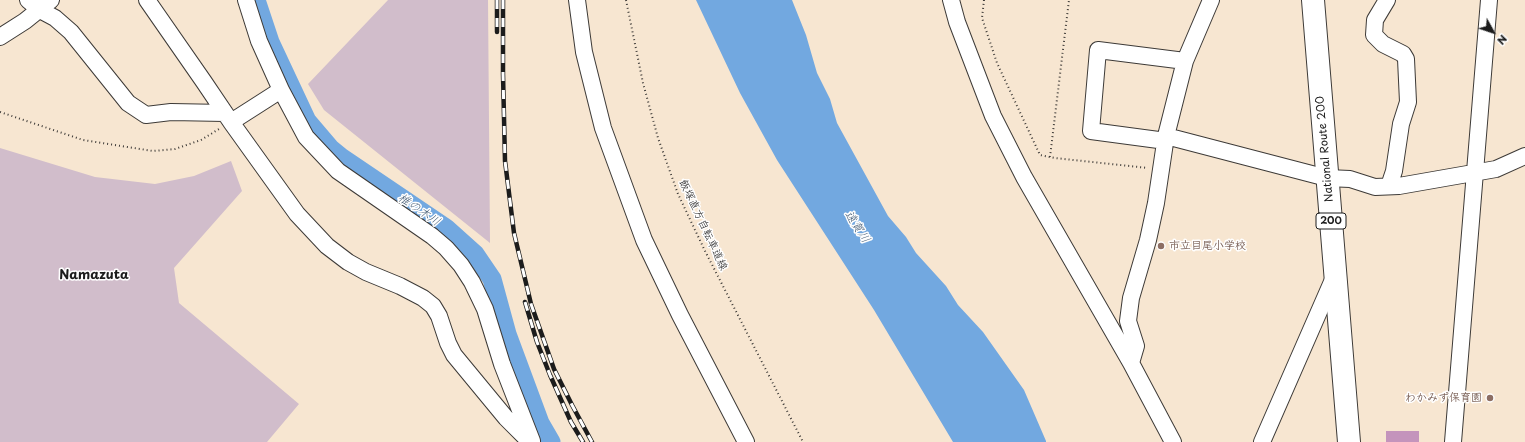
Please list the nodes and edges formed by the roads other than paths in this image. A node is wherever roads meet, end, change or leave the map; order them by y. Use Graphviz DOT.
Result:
graph roads {
  1 [pos="147,0"];
  2 [pos="246,0"];
  3 [pos="577,0"];
  4 [pos="951,0"];
  5 [pos="1211,0"];
  6 [pos="1313,0"];
  7 [pos="1387,0"];
  8 [pos="1489,0"];
  9 [pos="39,3"];
  10 [pos="0,37"];
  11 [pos="1185,61"];
  12 [pos="281,90"];
  13 [pos="228,118"];
  14 [pos="1166,139"];
  15 [pos="1525,156"];
  16 [pos="1475,173"];
  17 [pos="1327,178"];
  18 [pos="1389,186"];
  19 [pos="1336,272"];
  20 [pos="1132,364"];
  21 [pos="531,442"];
  22 [pos="746,442"];
  23 [pos="1173,442"];
  24 [pos="1262,442"];
  25 [pos="1349,442"];
  26 [pos="1453,442"];
  1 -- 13 [label="street"];
  2 -- 12 [label="street"];
  3 -- 22 [label="street"];
  4 -- 20 [label="street"];
  5 -- 11 [label="street"];
  6 -- 17 [label="highway, National Route 200 / 200"];
  7 -- 18 [label="street"];
  8 -- 16 [label="street"];
  9 -- 10 [label="street"];
  9 -- 13 [label="street"];
  11 -- 14 [label="street"];
  11 -- 14 [label="street"];
  12 -- 13 [label="street"];
  12 -- 21 [label="street"];
  13 -- 21 [label="street"];
  14 -- 17 [label="street"];
  14 -- 20 [label="street"];
  15 -- 16 [label="street"];
  16 -- 18 [label="street"];
  16 -- 26 [label="street"];
  17 -- 18 [label="street"];
  17 -- 19 [label="highway, National Route 200 / 200"];
  19 -- 24 [label="street"];
  19 -- 25 [label="highway, National Route 200 / 200"];
  20 -- 23 [label="street"];
}
